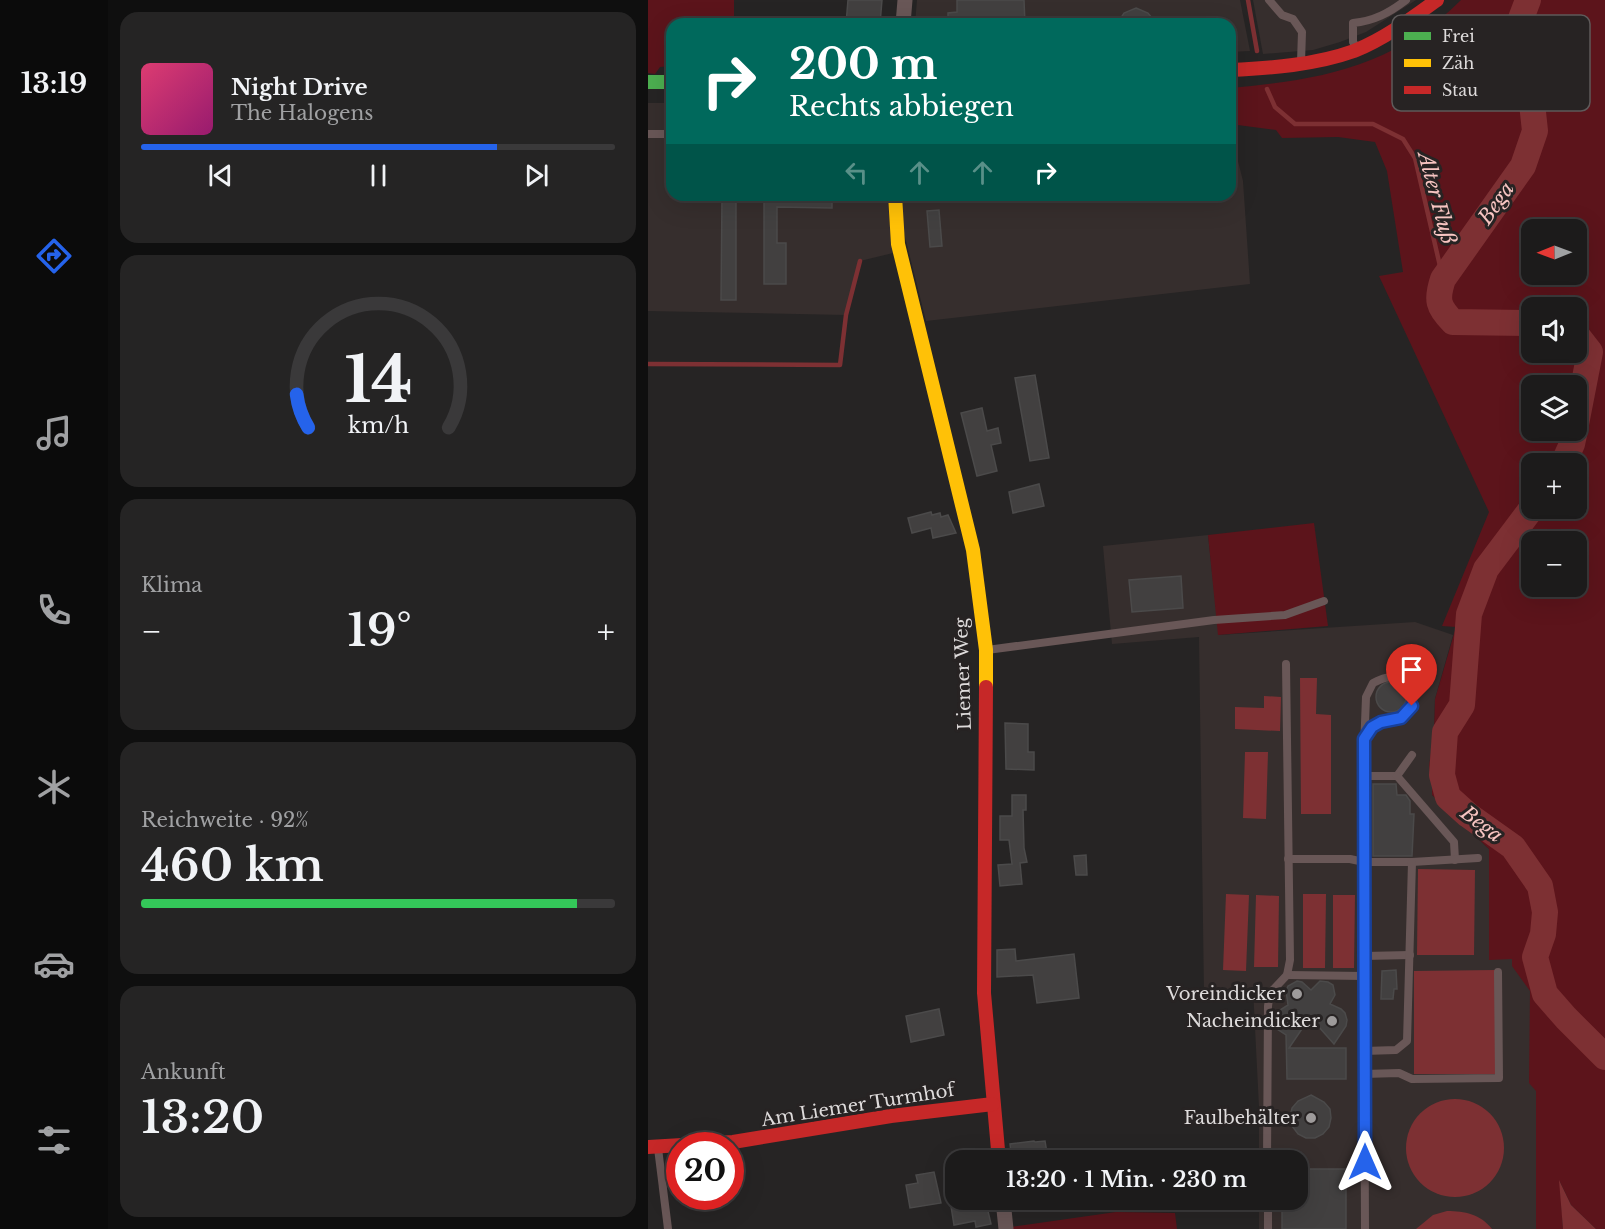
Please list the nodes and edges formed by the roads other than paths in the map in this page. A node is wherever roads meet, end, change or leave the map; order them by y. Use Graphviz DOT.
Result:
graph roads {
  1 [pos="905,0"];
  2 [pos="1269,0"];
  3 [pos="1406,0"];
  4 [pos="1437,0"];
  5 [pos="1418,15"];
  6 [pos="904,18"];
  7 [pos="1392,31"];
  8 [pos="1357,48"];
  9 [pos="1301,64"];
  10 [pos="1236,69"];
  11 [pos="648,82"];
  12 [pos="666,82"];
  13 [pos="648,134"];
  14 [pos="666,134"];
  15 [pos="895,201"];
  16 [pos="1324,602"];
  17 [pos="986,650"];
  18 [pos="1286,664"];
  19 [pos="1364,739"];
  20 [pos="1412,755"];
  21 [pos="1363,776"];
  22 [pos="1397,776"];
  23 [pos="1478,858"];
  24 [pos="1288,859"];
  25 [pos="1455,860"];
  26 [pos="1364,862"];
  27 [pos="1412,862"];
  28 [pos="1410,955"];
  29 [pos="1364,956"];
  30 [pos="1498,972"];
  31 [pos="1287,975"];
  32 [pos="1364,976"];
  33 [pos="1364,1051"];
  34 [pos="1364,1074"];
  35 [pos="993,1104"];
  36 [pos="653,1147"];
  37 [pos="998,1150"];
  38 [pos="1267,1150"];
  39 [pos="1004,1210"];
  40 [pos="1268,1210"];
  41 [pos="668,1229"];
  42 [pos="1006,1229"];
  43 [pos="1268,1229"];
  44 [pos="1365,1229"];
  1 -- 6 [label="street"];
  2 -- 9 [label="lane"];
  3 -- 8 [label="lane"];
  4 -- 5 [label="street"];
  7 -- 8 [label="street"];
  8 -- 9 [label="street"];
  9 -- 10 [label="street"];
  11 -- 12 [label="street"];
  13 -- 14 [label="lane"];
  15 -- 17 [label="street, Liemer Weg"];
  16 -- 17 [label="lane"];
  17 -- 35 [label="street, Liemer Weg"];
  18 -- 24 [label="lane"];
  19 -- 19 [label="lane"];
  19 -- 21 [label="lane"];
  20 -- 22 [label="lane"];
  21 -- 22 [label="lane"];
  21 -- 26 [label="lane"];
  22 -- 25 [label="lane"];
  23 -- 25 [label="lane"];
  24 -- 26 [label="lane"];
  24 -- 31 [label="lane"];
  25 -- 27 [label="lane"];
  26 -- 27 [label="lane"];
  26 -- 29 [label="lane"];
  27 -- 28 [label="lane"];
  28 -- 29 [label="lane"];
  28 -- 33 [label="lane"];
  29 -- 32 [label="lane"];
  30 -- 34 [label="lane"];
  31 -- 32 [label="lane"];
  31 -- 38 [label="lane"];
  32 -- 33 [label="lane"];
  33 -- 34 [label="lane"];
  34 -- 44 [label="lane"];
  35 -- 36 [label="street, Am Liemer Turmhof"];
  35 -- 37 [label="street, Liemer Weg"];
  36 -- 41 [label="lane, Am Liemer Turmhof"];
  39 -- 42 [label="street"];
  40 -- 43 [label="lane"];
}
